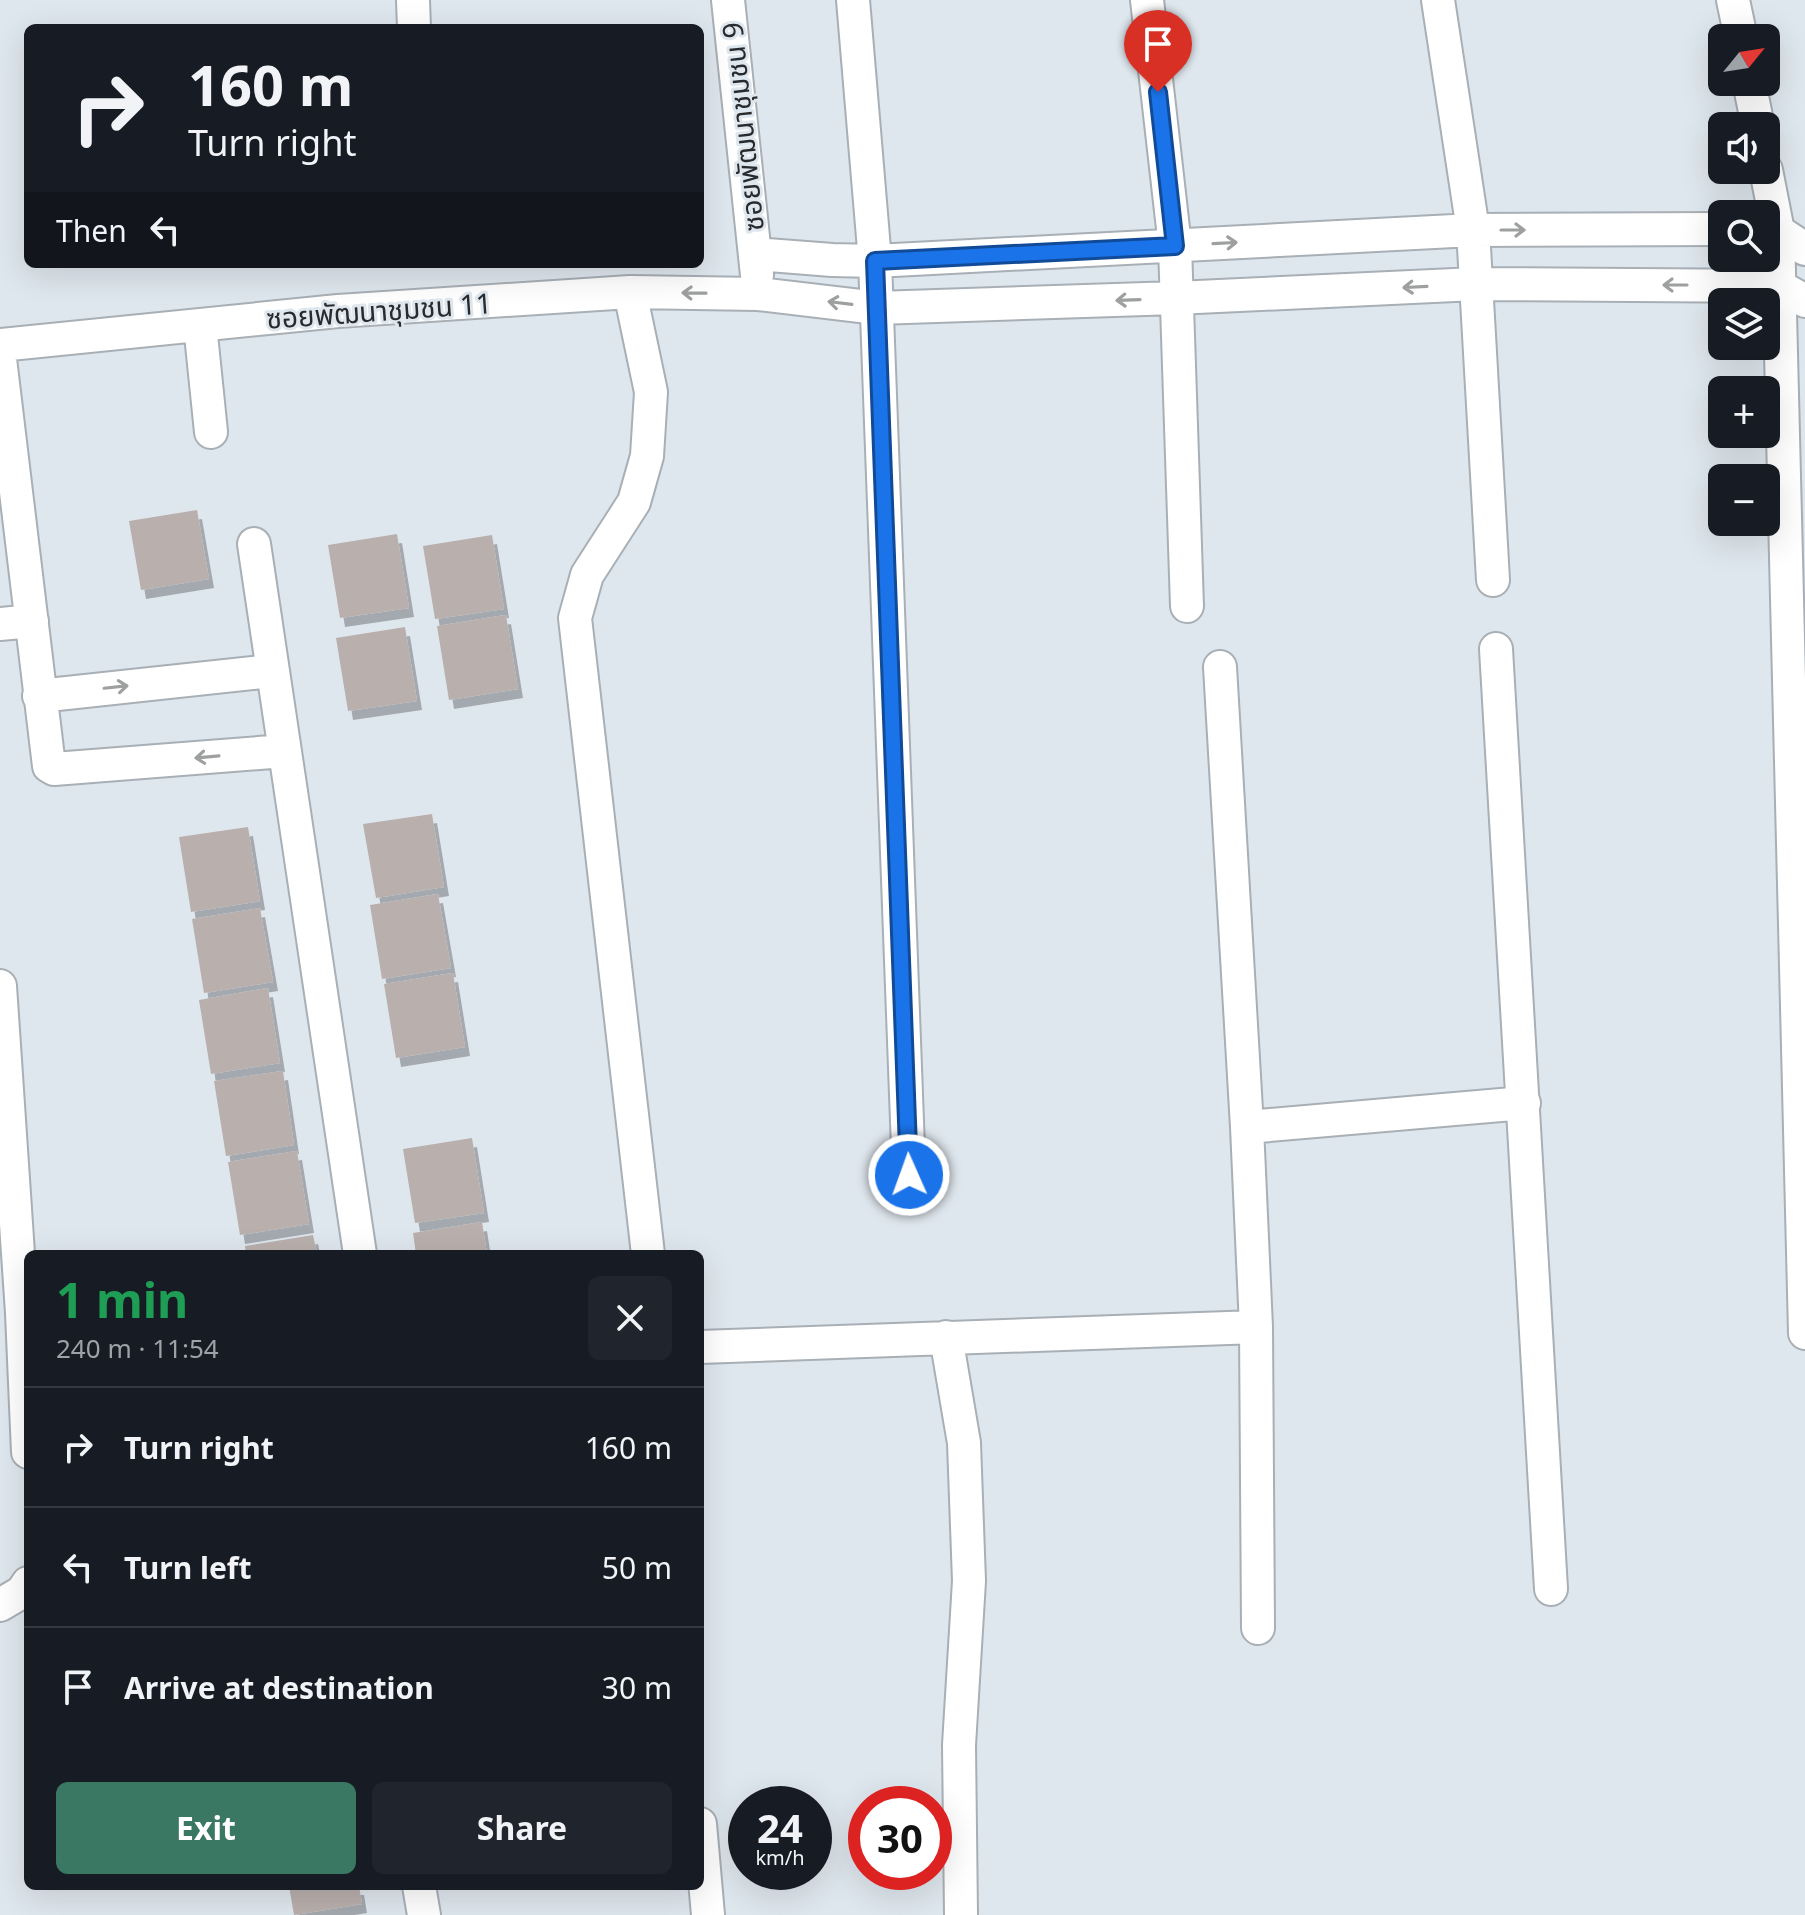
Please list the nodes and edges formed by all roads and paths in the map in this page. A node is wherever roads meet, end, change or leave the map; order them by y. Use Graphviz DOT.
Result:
graph roads {
  1 [pos="413,0"];
  2 [pos="728,0"];
  3 [pos="853,0"];
  4 [pos="1147,0"];
  5 [pos="1438,0"];
  6 [pos="1733,0"];
  7 [pos="414,24"];
  8 [pos="1738,24"];
  9 [pos="1708,229"];
  10 [pos="1473,230"];
  11 [pos="1780,235"];
  12 [pos="1175,246"];
  13 [pos="1805,249"];
  14 [pos="756,254"];
  15 [pos="1780,256"];
  16 [pos="875,261"];
  17 [pos="1476,284"];
  18 [pos="630,292"];
  19 [pos="758,294"];
  20 [pos="1792,294"];
  21 [pos="1176,298"];
  22 [pos="877,308"];
  23 [pos="200,325"];
  24 [pos="0,345"];
  25 [pos="0,359"];
  26 [pos="211,432"];
  27 [pos="5,443"];
  28 [pos="254,544"];
  29 [pos="1493,580"];
  30 [pos="1187,606"];
  31 [pos="32,621"];
  32 [pos="0,624"];
  33 [pos="1496,649"];
  34 [pos="1220,667"];
  35 [pos="272,671"];
  36 [pos="39,696"];
  37 [pos="284,751"];
  38 [pos="0,986"];
  39 [pos="1524,1103"];
  40 [pos="1247,1127"];
  41 [pos="909,1175"];
  42 [pos="359,1250"];
  43 [pos="648,1250"];
  44 [pos="1256,1327"];
  45 [pos="1805,1333"];
  46 [pos="946,1337"];
  47 [pos="704,1347"];
  48 [pos="24,1359"];
  49 [pos="24,1589"];
  50 [pos="1551,1589"];
  51 [pos="0,1605"];
  52 [pos="1258,1628"];
  53 [pos="704,1870"];
  54 [pos="420,1890"];
  55 [pos="424,1915"];
  56 [pos="708,1915"];
  57 [pos="961,1915"];
  1 -- 7 [label="street"];
  2 -- 14 [label="street, ซอยพัฒนาชุมชน 9"];
  3 -- 16 [label="street"];
  4 -- 12 [label="street"];
  5 -- 10 [label="street"];
  6 -- 8 [label="street"];
  10 -- 9 [label="street, one-way"];
  12 -- 10 [label="street, one-way"];
  10 -- 17 [label="street"];
  11 -- 13 [label="street"];
  12 -- 16 [label="street"];
  12 -- 21 [label="street"];
  14 -- 16 [label="street"];
  14 -- 19 [label="street, ซอยพัฒนาชุมชน 9"];
  15 -- 20 [label="street"];
  16 -- 22 [label="street"];
  20 -- 17 [label="street, ซอยพัฒนาชุมชน 11, one-way"];
  17 -- 21 [label="street, ซอยพัฒนาชุมชน 11, one-way"];
  17 -- 29 [label="street"];
  19 -- 18 [label="street, ซอยพัฒนาชุมชน 11, one-way"];
  18 -- 23 [label="street, ซอยพัฒนาชุมชน 11"];
  18 -- 43 [label="street"];
  22 -- 19 [label="street, ซอยพัฒนาชุมชน 11, one-way"];
  20 -- 45 [label="street"];
  21 -- 22 [label="street, ซอยพัฒนาชุมชน 11, one-way"];
  21 -- 30 [label="street"];
  22 -- 41 [label="street"];
  23 -- 24 [label="street, ซอยพัฒนาชุมชน 11"];
  23 -- 26 [label="street"];
  25 -- 27 [label="street"];
  27 -- 31 [label="street"];
  28 -- 35 [label="street"];
  31 -- 32 [label="street"];
  31 -- 36 [label="street"];
  33 -- 39 [label="street"];
  34 -- 40 [label="street"];
  36 -- 35 [label="street, one-way"];
  35 -- 37 [label="street"];
  37 -- 36 [label="street, one-way"];
  37 -- 42 [label="street"];
  38 -- 48 [label="street"];
  39 -- 40 [label="street"];
  39 -- 50 [label="street"];
  40 -- 44 [label="street"];
  44 -- 46 [label="street"];
  44 -- 52 [label="street"];
  46 -- 47 [label="street"];
  46 -- 57 [label="street"];
  49 -- 51 [label="street"];
  53 -- 56 [label="street"];
  54 -- 55 [label="street"];
}
